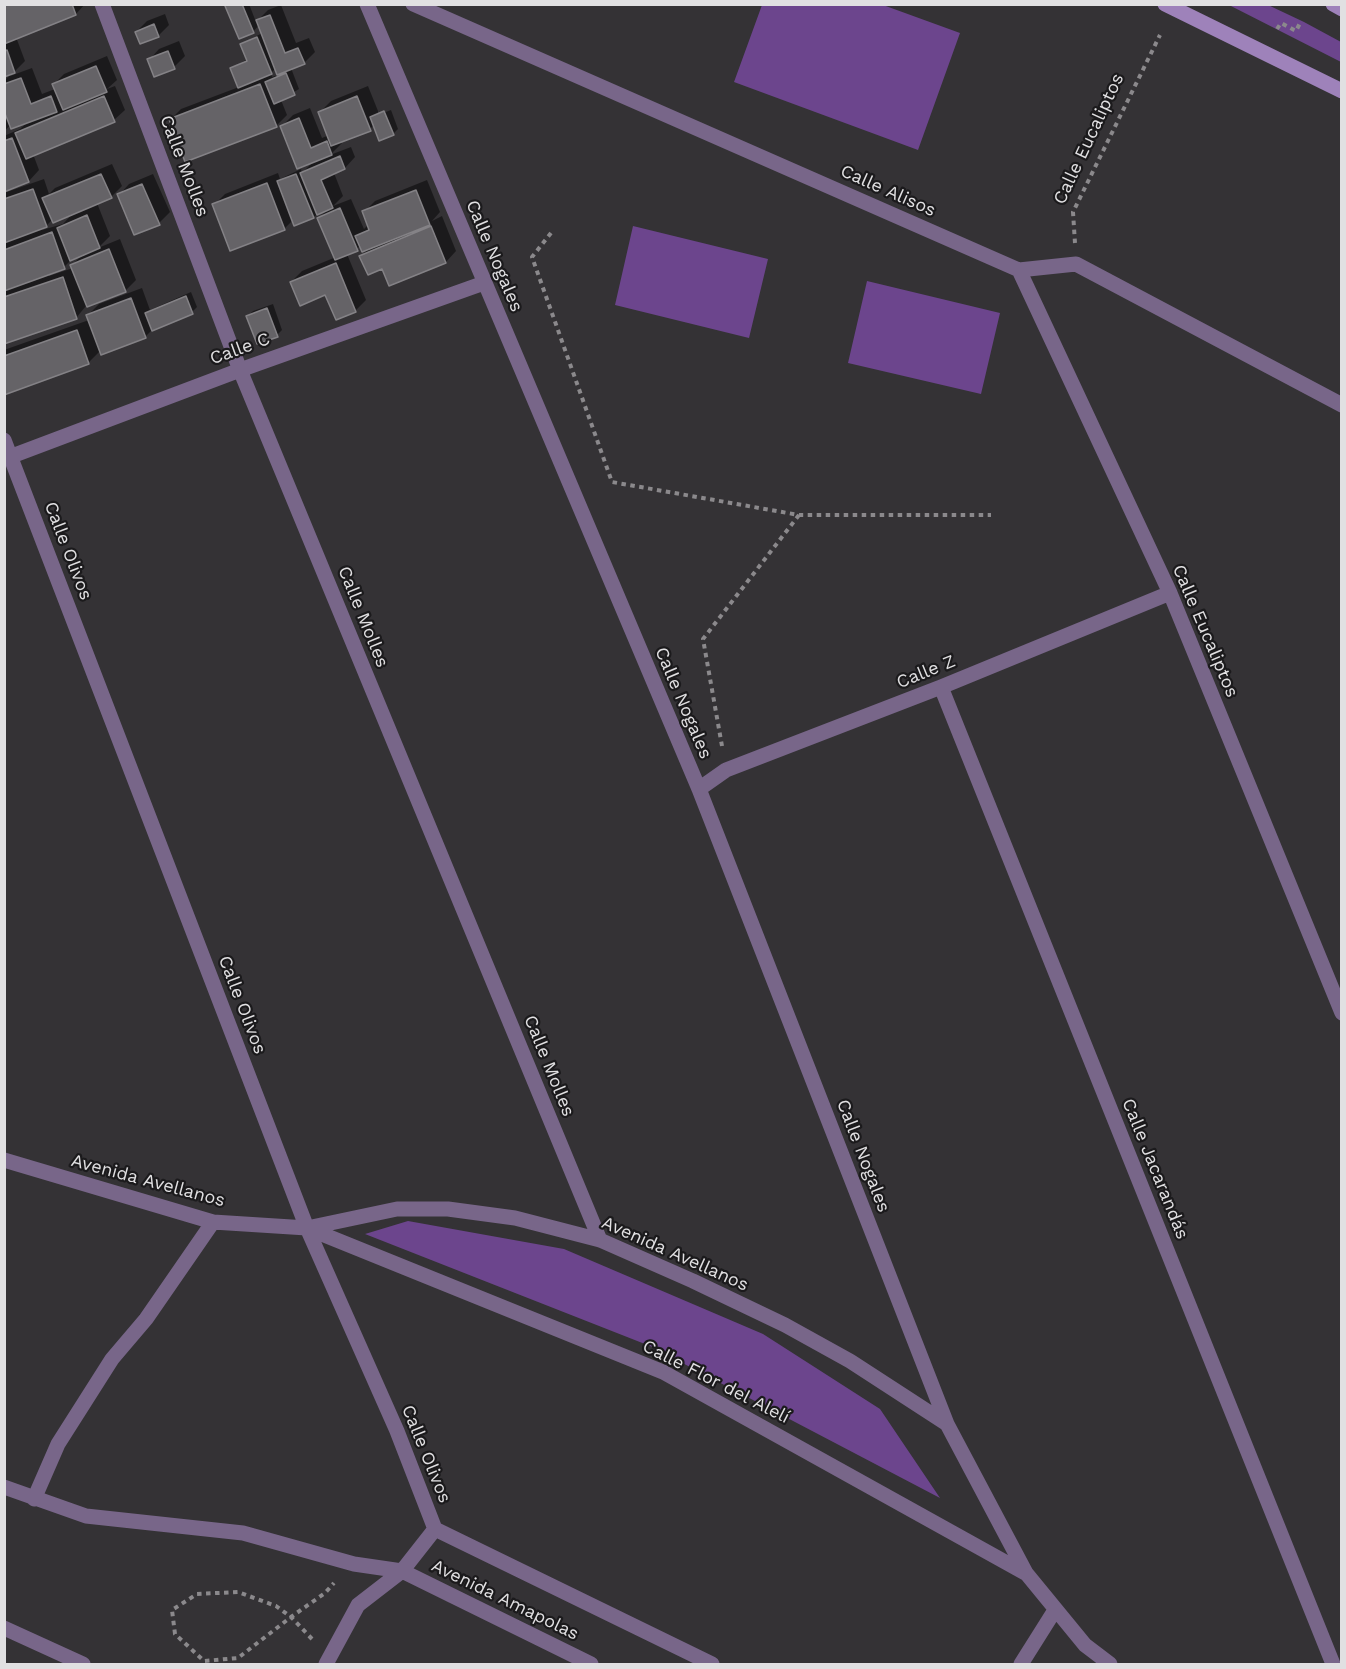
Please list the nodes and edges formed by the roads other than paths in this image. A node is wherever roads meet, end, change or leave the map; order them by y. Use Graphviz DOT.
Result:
graph roads {
  1 [pos="102,4"];
  2 [pos="367,4"];
  3 [pos="413,4"];
  4 [pos="1165,4"];
  5 [pos="1333,4"];
  6 [pos="1341,9"];
  7 [pos="1341,91"];
  8 [pos="1019,270"];
  9 [pos="484,283"];
  10 [pos="240,370"];
  11 [pos="1341,405"];
  12 [pos="4,440"];
  13 [pos="8,458"];
  14 [pos="1170,593"];
  15 [pos="941,687"];
  16 [pos="699,789"];
  17 [pos="1341,1013"];
  18 [pos="4,1160"];
  19 [pos="213,1222"];
  20 [pos="307,1228"];
  21 [pos="600,1240"];
  22 [pos="947,1424"];
  23 [pos="4,1487"];
  24 [pos="34,1499"];
  25 [pos="435,1529"];
  26 [pos="402,1571"];
  27 [pos="1026,1573"];
  28 [pos="1055,1610"];
  29 [pos="4,1628"];
  30 [pos="328,1661"];
  31 [pos="712,1664"];
  32 [pos="83,1665"];
  33 [pos="591,1665"];
  34 [pos="1021,1665"];
  35 [pos="1110,1665"];
  36 [pos="1333,1665"];
  1 -- 10 [label="street, Calle Molles"];
  2 -- 9 [label="street, Calle Nogales"];
  3 -- 8 [label="street, Calle Alisos"];
  4 -- 7 [label="main road"];
  5 -- 6 [label="main road"];
  8 -- 11 [label="street, Calle Alisos"];
  8 -- 14 [label="street, Calle Eucaliptos"];
  9 -- 10 [label="street, Calle C"];
  9 -- 16 [label="street, Calle Nogales"];
  10 -- 13 [label="street, Calle C"];
  10 -- 21 [label="street, Calle Molles"];
  12 -- 13 [label="street, Calle Olivos"];
  13 -- 20 [label="street, Calle Olivos"];
  14 -- 15 [label="street, Calle Z"];
  14 -- 17 [label="street, Calle Eucaliptos"];
  15 -- 16 [label="street, Calle Z"];
  15 -- 36 [label="street, Calle Jacarandás"];
  16 -- 22 [label="street, Calle Nogales"];
  18 -- 19 [label="street, Avenida Avellanos"];
  19 -- 20 [label="street, Avenida Avellanos"];
  19 -- 24 [label="street"];
  20 -- 21 [label="street, Avenida Avellanos"];
  20 -- 25 [label="street, Calle Olivos"];
  20 -- 27 [label="street, Calle Flor del Alelí"];
  21 -- 22 [label="street, Avenida Avellanos"];
  22 -- 27 [label="street, Avenida Avellanos"];
  23 -- 24 [label="street, Avenida Amapolas"];
  24 -- 26 [label="street, Avenida Amapolas"];
  25 -- 26 [label="street, Calle Olivos"];
  25 -- 31 [label="street"];
  26 -- 30 [label="street, Calle Olivos"];
  26 -- 33 [label="street, Avenida Amapolas"];
  27 -- 28 [label="street, Avenida Avellanos"];
  28 -- 34 [label="street"];
  28 -- 35 [label="street, Avenida Avellanos"];
  29 -- 32 [label="street"];
}
